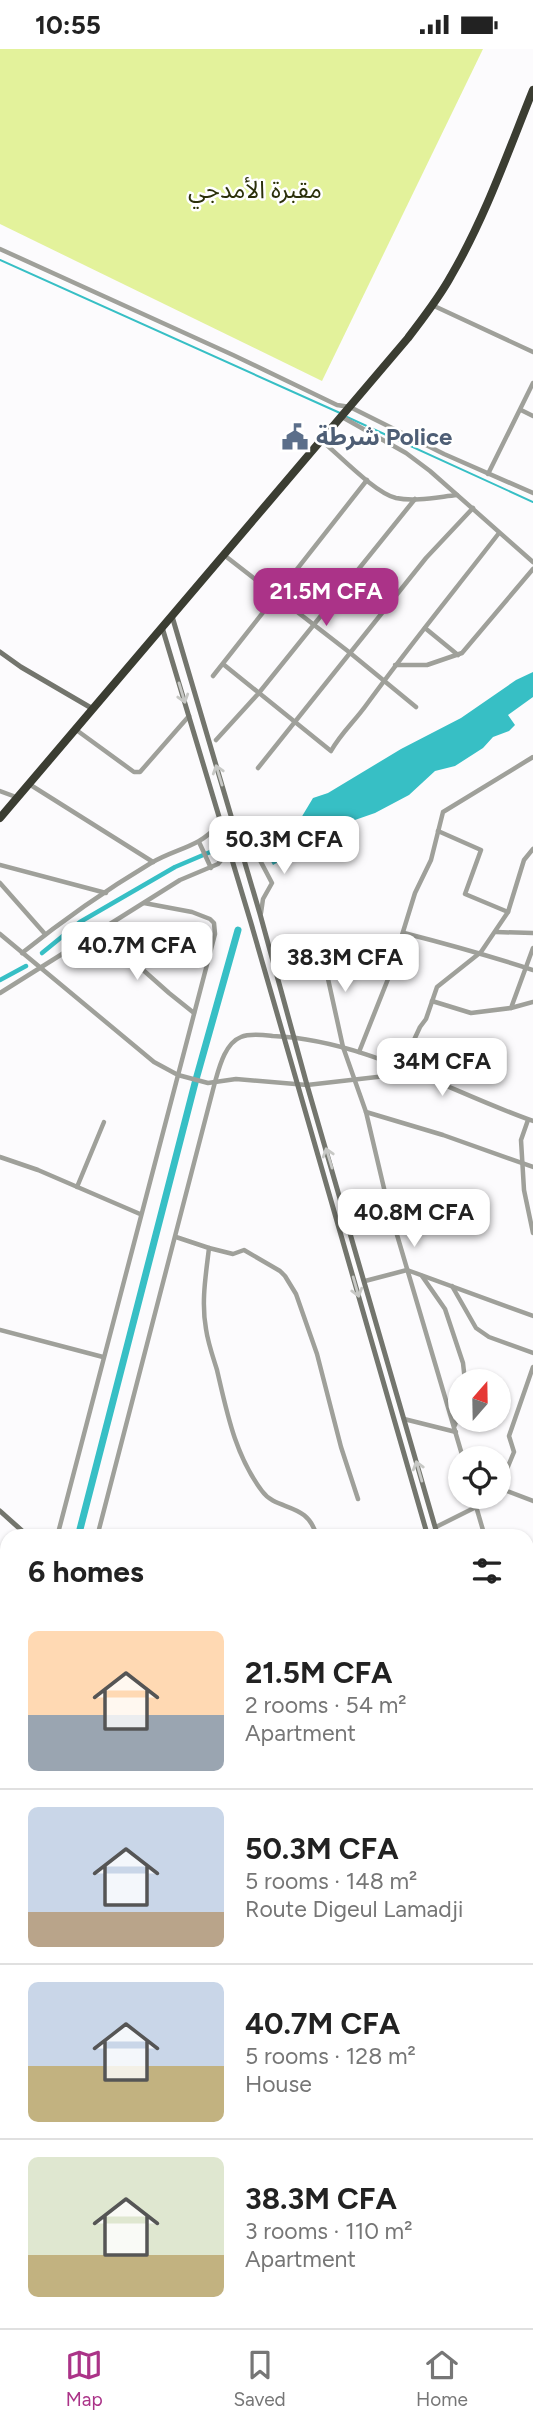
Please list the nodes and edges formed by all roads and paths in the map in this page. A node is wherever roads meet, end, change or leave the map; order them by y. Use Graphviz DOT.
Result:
graph roads {
  1 [pos="533,90"];
  2 [pos="0,249"];
  3 [pos="432,305"];
  4 [pos="533,352"];
  5 [pos="533,383"];
  6 [pos="350,407"];
  7 [pos="521,410"];
  8 [pos="533,416"];
  9 [pos="342,417"];
  10 [pos="321,440"];
  11 [pos="488,474"];
  12 [pos="367,480"];
  13 [pos="533,493"];
  14 [pos="458,495"];
  15 [pos="415,499"];
  16 [pos="473,507"];
  17 [pos="499,533"];
  18 [pos="224,555"];
  19 [pos="533,562"];
  20 [pos="533,569"];
  21 [pos="277,596"];
  22 [pos="172,617"];
  23 [pos="313,624"];
  24 [pos="162,628"];
  25 [pos="425,628"];
  26 [pos="349,652"];
  27 [pos="1,654"];
  28 [pos="458,655"];
  29 [pos="223,664"];
  30 [pos="395,665"];
  31 [pos="213,676"];
  32 [pos="384,680"];
  33 [pos="258,694"];
  34 [pos="416,707"];
  35 [pos="93,709"];
  36 [pos="189,716"];
  37 [pos="294,723"];
  38 [pos="75,729"];
  39 [pos="216,740"];
  40 [pos="533,757"];
  41 [pos="258,768"];
  42 [pos="28,783"];
  43 [pos="0,791"];
  44 [pos="17,798"];
  45 [pos="0,818"];
  46 [pos="217,827"];
  47 [pos="438,831"];
  48 [pos="200,842"];
  49 [pos="533,849"];
  50 [pos="153,862"];
  51 [pos="0,865"];
  52 [pos="211,868"];
  53 [pos="0,883"];
  54 [pos="106,893"];
  55 [pos="144,903"];
  56 [pos="508,912"];
  57 [pos="260,914"];
  58 [pos="97,930"];
  59 [pos="496,932"];
  60 [pos="404,933"];
  61 [pos="533,933"];
  62 [pos="0,934"];
  63 [pos="45,934"];
  64 [pos="321,947"];
  65 [pos="533,948"];
  66 [pos="481,952"];
  67 [pos="22,953"];
  68 [pos="526,967"];
  69 [pos="40,969"];
  70 [pos="533,969"];
  71 [pos="0,993"];
  72 [pos="431,1001"];
  73 [pos="533,1002"];
  74 [pos="511,1008"];
  75 [pos="194,1013"];
  76 [pos="284,1037"];
  77 [pos="295,1037"];
  78 [pos="342,1047"];
  79 [pos="359,1052"];
  80 [pos="401,1068"];
  81 [pos="414,1073"];
  82 [pos="178,1076"];
  83 [pos="355,1080"];
  84 [pos="215,1082"];
  85 [pos="298,1084"];
  86 [pos="307,1085"];
  87 [pos="366,1112"];
  88 [pos="531,1121"];
  89 [pos="104,1122"];
  90 [pos="0,1157"];
  91 [pos="522,1163"];
  92 [pos="533,1167"];
  93 [pos="76,1187"];
  94 [pos="140,1214"];
  95 [pos="531,1215"];
  96 [pos="533,1233"];
  97 [pos="176,1237"];
  98 [pos="209,1248"];
  99 [pos="407,1270"];
  100 [pos="422,1275"];
  101 [pos="365,1281"];
  102 [pos="451,1285"];
  103 [pos="533,1316"];
  104 [pos="0,1330"];
  105 [pos="533,1353"];
  106 [pos="103,1357"];
  107 [pos="533,1367"];
  108 [pos="464,1369"];
  109 [pos="448,1405"];
  110 [pos="404,1419"];
  111 [pos="456,1433"];
  112 [pos="460,1446"];
  113 [pos="358,1499"];
  114 [pos="532,1499"];
  115 [pos="472,1509"];
  116 [pos="477,1509"];
  117 [pos="0,1511"];
  118 [pos="436,1527"];
  119 [pos="20,1529"];
  120 [pos="59,1529"];
  121 [pos="99,1529"];
  122 [pos="315,1529"];
  123 [pos="426,1529"];
  124 [pos="483,1529"];
  1 -- 3 [label="highway"];
  2 -- 6 [label="street"];
  3 -- 4 [label="street"];
  3 -- 6 [label="highway"];
  5 -- 7 [label="street"];
  6 -- 9 [label="highway"];
  6 -- 11 [label="street"];
  7 -- 8 [label="street"];
  7 -- 11 [label="street"];
  9 -- 10 [label="highway"];
  9 -- 14 [label="street"];
  10 -- 12 [label="street"];
  10 -- 18 [label="highway"];
  11 -- 13 [label="street"];
  12 -- 15 [label="street"];
  12 -- 21 [label="street"];
  14 -- 15 [label="street"];
  14 -- 16 [label="street"];
  15 -- 23 [label="street"];
  16 -- 17 [label="street"];
  16 -- 26 [label="street"];
  17 -- 19 [label="street"];
  17 -- 25 [label="street"];
  18 -- 21 [label="street"];
  18 -- 22 [label="highway"];
  20 -- 28 [label="street"];
  21 -- 23 [label="street"];
  21 -- 29 [label="street"];
  22 -- 24 [label="highway"];
  57 -- 22 [label="main road, one-way"];
  23 -- 26 [label="street"];
  23 -- 33 [label="street"];
  24 -- 35 [label="highway"];
  24 -- 36 [label="main road, one-way"];
  25 -- 28 [label="street"];
  25 -- 30 [label="street"];
  26 -- 32 [label="street"];
  26 -- 37 [label="street"];
  27 -- 35 [label="main road"];
  28 -- 30 [label="street"];
  29 -- 31 [label="street"];
  29 -- 33 [label="street"];
  30 -- 32 [label="street"];
  32 -- 34 [label="street"];
  32 -- 37 [label="street"];
  33 -- 37 [label="street"];
  33 -- 39 [label="street"];
  35 -- 38 [label="highway"];
  36 -- 38 [label="street"];
  36 -- 76 [label="main road"];
  37 -- 41 [label="street"];
  38 -- 42 [label="highway"];
  40 -- 47 [label="street"];
  42 -- 44 [label="highway"];
  42 -- 50 [label="street"];
  43 -- 44 [label="street"];
  44 -- 45 [label="highway"];
  46 -- 48 [label="street"];
  47 -- 56 [label="street"];
  47 -- 60 [label="street"];
  48 -- 50 [label="street"];
  48 -- 52 [label="street"];
  49 -- 56 [label="street"];
  50 -- 54 [label="street"];
  51 -- 54 [label="street"];
  52 -- 55 [label="street"];
  52 -- 57 [label="street, bridge"];
  53 -- 63 [label="street"];
  54 -- 63 [label="street"];
  55 -- 58 [label="street"];
  55 -- 75 [label="street"];
  56 -- 59 [label="street"];
  57 -- 77 [label="main road"];
  58 -- 69 [label="street"];
  58 -- 75 [label="street"];
  59 -- 61 [label="street"];
  59 -- 66 [label="street"];
  60 -- 66 [label="street"];
  60 -- 79 [label="street"];
  62 -- 67 [label="street"];
  63 -- 67 [label="street"];
  64 -- 78 [label="street"];
  65 -- 68 [label="street"];
  66 -- 68 [label="street"];
  66 -- 72 [label="street"];
  67 -- 69 [label="street"];
  68 -- 70 [label="street"];
  68 -- 74 [label="street"];
  69 -- 71 [label="street"];
  69 -- 82 [label="street"];
  72 -- 74 [label="street"];
  72 -- 80 [label="street"];
  73 -- 74 [label="street"];
  75 -- 82 [label="street"];
  76 -- 77 [label="street"];
  76 -- 84 [label="street"];
  76 -- 85 [label="main road"];
  77 -- 78 [label="street"];
  77 -- 86 [label="main road"];
  78 -- 79 [label="street"];
  78 -- 83 [label="street"];
  79 -- 80 [label="street"];
  80 -- 81 [label="street"];
  81 -- 83 [label="street"];
  81 -- 88 [label="street"];
  82 -- 84 [label="street"];
  82 -- 94 [label="street"];
  83 -- 86 [label="street"];
  83 -- 87 [label="street"];
  84 -- 85 [label="street"];
  84 -- 97 [label="street"];
  85 -- 86 [label="street"];
  85 -- 123 [label="main road, one-way"];
  101 -- 86 [label="main road, one-way"];
  87 -- 91 [label="street"];
  87 -- 99 [label="street"];
  88 -- 91 [label="street"];
  89 -- 93 [label="street"];
  90 -- 93 [label="street"];
  91 -- 92 [label="street"];
  91 -- 95 [label="street"];
  93 -- 94 [label="street"];
  94 -- 106 [label="street"];
  95 -- 96 [label="street"];
  97 -- 98 [label="street"];
  97 -- 121 [label="street"];
  98 -- 113 [label="street"];
  98 -- 122 [label="street"];
  99 -- 100 [label="street"];
  99 -- 101 [label="street"];
  99 -- 109 [label="street"];
  100 -- 102 [label="street"];
  100 -- 108 [label="street"];
  101 -- 110 [label="main road"];
  102 -- 103 [label="street"];
  102 -- 105 [label="street"];
  104 -- 106 [label="street"];
  106 -- 120 [label="street"];
  107 -- 114 [label="street"];
  110 -- 111 [label="street"];
  118 -- 110 [label="main road, one-way"];
  111 -- 112 [label="street"];
  115 -- 118 [label="street"];
  116 -- 124 [label="street"];
  117 -- 119 [label="main road"];
}
